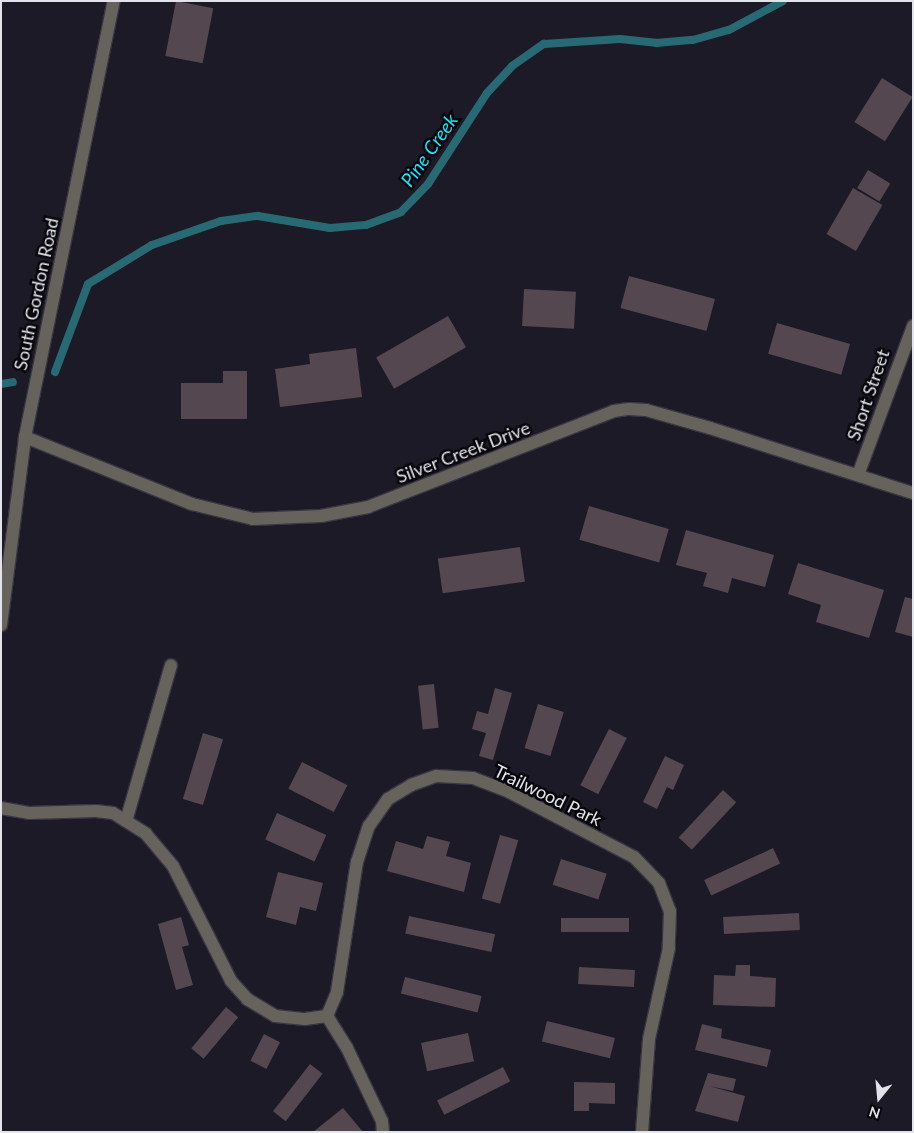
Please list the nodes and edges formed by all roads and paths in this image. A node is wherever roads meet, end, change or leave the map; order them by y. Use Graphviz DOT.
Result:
graph roads {
  1 [pos="114,1"];
  2 [pos="913,326"];
  3 [pos="25,437"];
  4 [pos="858,475"];
  5 [pos="913,494"];
  6 [pos="1,626"];
  7 [pos="172,666"];
  8 [pos="1,808"];
  9 [pos="126,821"];
  10 [pos="327,1016"];
  11 [pos="383,1132"];
  12 [pos="642,1132"];
  1 -- 3 [label="street, South Gordon Road"];
  2 -- 4 [label="street, Short Street"];
  3 -- 4 [label="street, Silver Creek Drive"];
  3 -- 6 [label="street, South Gordon Road"];
  4 -- 5 [label="street, Silver Creek Drive"];
  7 -- 9 [label="street"];
  8 -- 9 [label="street"];
  9 -- 10 [label="street"];
  10 -- 11 [label="street"];
  10 -- 12 [label="street, Trailwood Park"];
}
